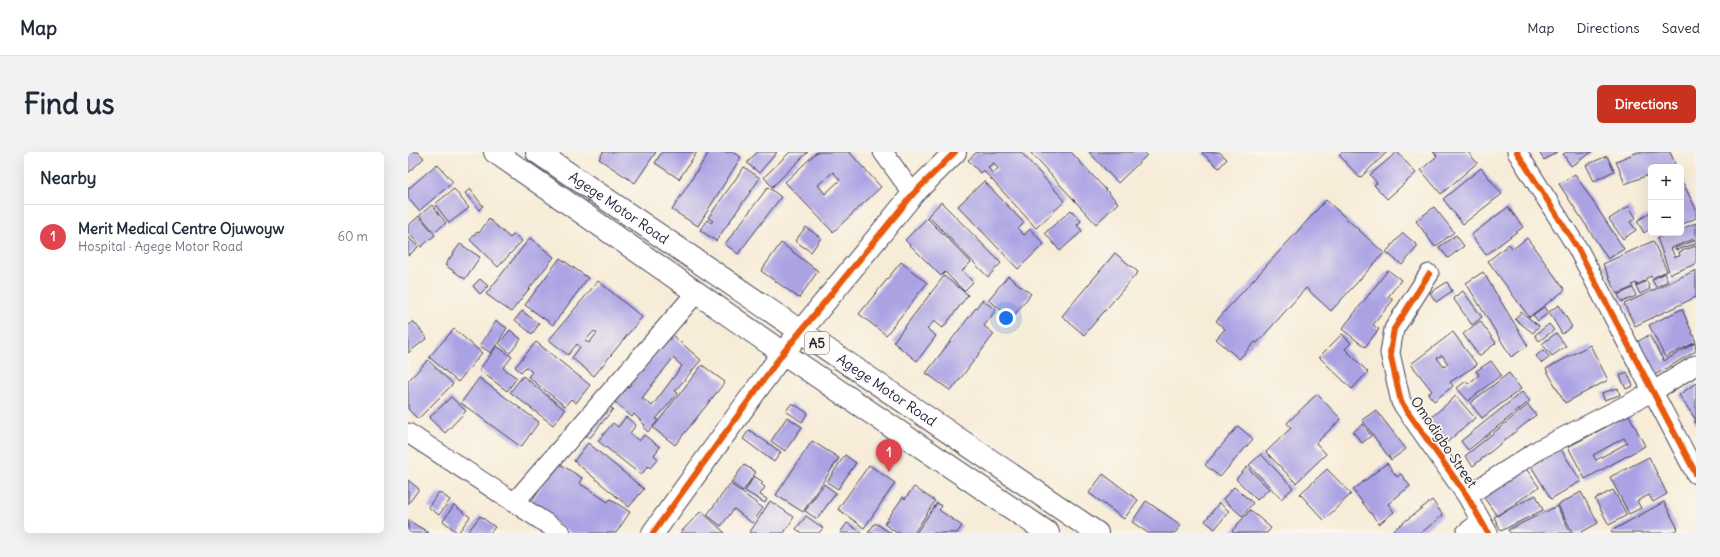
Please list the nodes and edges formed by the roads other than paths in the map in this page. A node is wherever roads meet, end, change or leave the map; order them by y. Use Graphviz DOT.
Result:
graph roads {
  1 [pos="495,152"];
  2 [pos="537,152"];
  3 [pos="883,152"];
  4 [pos="956,152"];
  5 [pos="1517,152"];
  6 [pos="912,194"];
  7 [pos="1429,274"];
  8 [pos="696,293"];
  9 [pos="801,332"];
  10 [pos="783,353"];
  11 [pos="1696,365"];
  12 [pos="1652,392"];
  13 [pos="408,433"];
  14 [pos="1696,474"];
  15 [pos="1467,496"];
  16 [pos="514,503"];
  17 [pos="1485,527"];
  18 [pos="561,533"];
  19 [pos="653,533"];
  20 [pos="1048,533"];
  21 [pos="1097,533"];
  22 [pos="1466,533"];
  1 -- 8 [label="main road, Agege Motor Road / A5"];
  2 -- 9 [label="main road, Agege Motor Road / A5"];
  3 -- 6 [label="street"];
  4 -- 6 [label="main road"];
  5 -- 12 [label="street"];
  6 -- 9 [label="main road"];
  7 -- 15 [label="street, Omodigbo Street"];
  8 -- 10 [label="main road, Agege Motor Road / A5"];
  8 -- 16 [label="street"];
  9 -- 10 [label="main road"];
  9 -- 21 [label="main road, Agege Motor Road / A5"];
  10 -- 19 [label="main road"];
  10 -- 20 [label="main road, Agege Motor Road / A5"];
  11 -- 12 [label="street"];
  12 -- 14 [label="street"];
  12 -- 15 [label="street"];
  13 -- 16 [label="street"];
  15 -- 17 [label="street, Omodigbo Street"];
  16 -- 18 [label="street"];
  17 -- 22 [label="street"];
}
